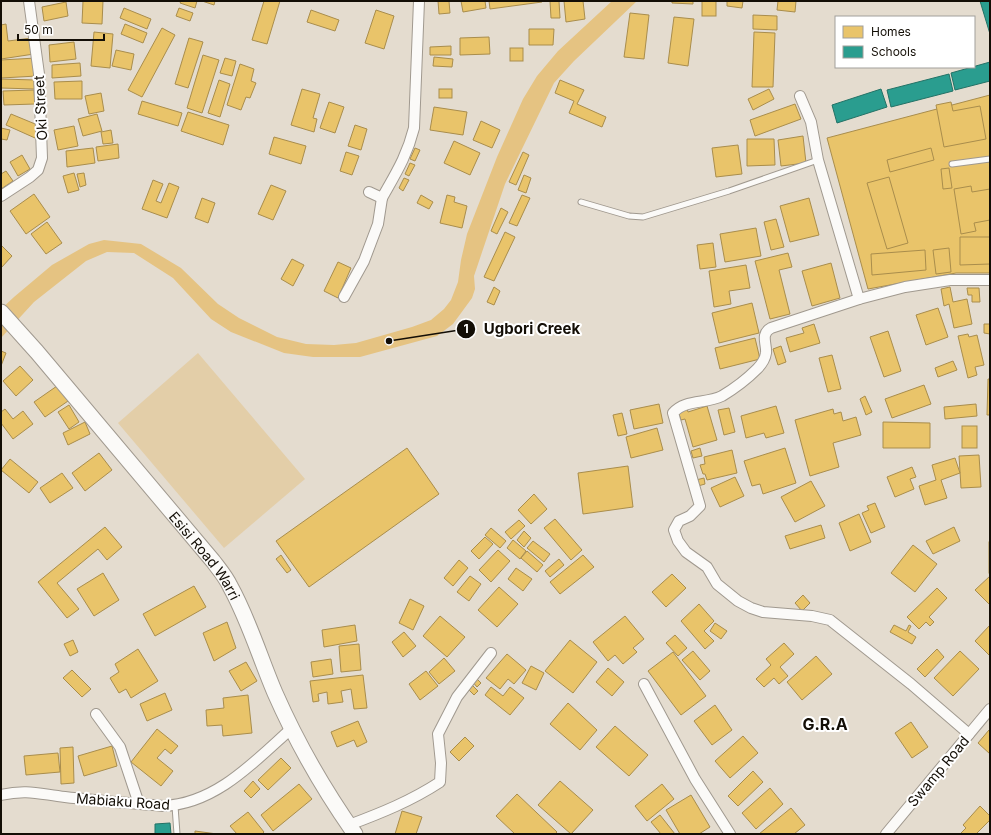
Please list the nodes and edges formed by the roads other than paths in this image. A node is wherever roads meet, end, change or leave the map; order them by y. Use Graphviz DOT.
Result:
graph roads {
  1 [pos="29,1"];
  2 [pos="418,1"];
  3 [pos="800,96"];
  4 [pos="990,159"];
  5 [pos="818,160"];
  6 [pos="952,164"];
  7 [pos="369,192"];
  8 [pos="1,196"];
  9 [pos="382,198"];
  10 [pos="581,202"];
  11 [pos="990,280"];
  12 [pos="344,297"];
  13 [pos="859,300"];
  14 [pos="1,312"];
  15 [pos="491,652"];
  16 [pos="644,684"];
  17 [pos="990,710"];
  18 [pos="96,714"];
  19 [pos="292,728"];
  20 [pos="969,734"];
  21 [pos="1,795"];
  22 [pos="139,804"];
  23 [pos="175,806"];
  24 [pos="352,830"];
  25 [pos="177,834"];
  26 [pos="730,834"];
  27 [pos="886,834"];
  1 -- 8 [label="street, Oki Street"];
  2 -- 9 [label="street"];
  3 -- 5 [label="street"];
  4 -- 6 [label="lane"];
  5 -- 10 [label="lane"];
  5 -- 13 [label="street"];
  7 -- 9 [label="street"];
  9 -- 12 [label="street"];
  11 -- 13 [label="street"];
  13 -- 20 [label="street"];
  14 -- 19 [label="street, Esisi Road Warri"];
  15 -- 24 [label="street"];
  16 -- 26 [label="street"];
  17 -- 20 [label="street, Swamp Road"];
  18 -- 22 [label="street"];
  19 -- 23 [label="street, Mabiaku Road"];
  19 -- 24 [label="street, Esisi Road Warri"];
  20 -- 27 [label="street, Swamp Road"];
  21 -- 22 [label="street, Mabiaku Road"];
  22 -- 23 [label="street, Mabiaku Road"];
  23 -- 25 [label="lane"];
}
